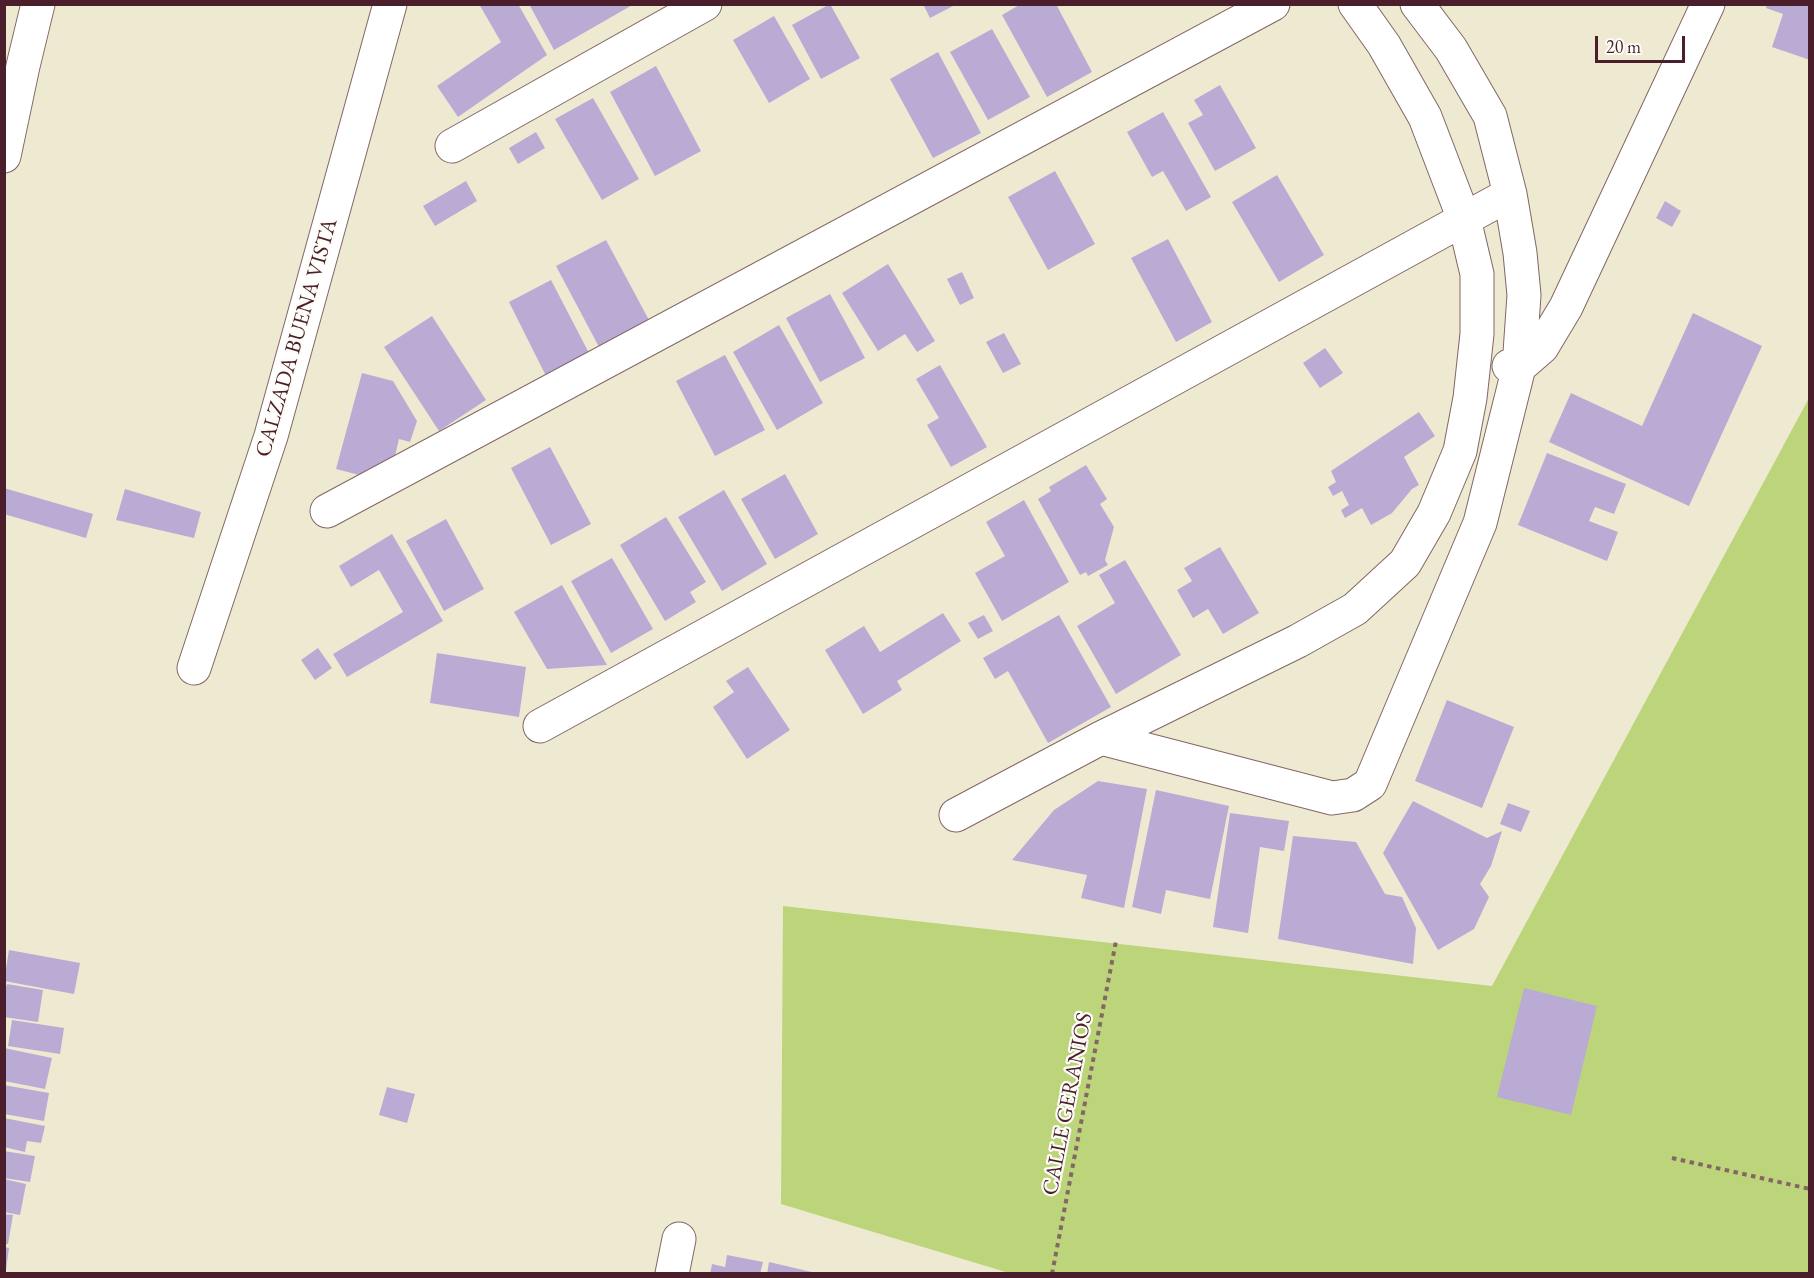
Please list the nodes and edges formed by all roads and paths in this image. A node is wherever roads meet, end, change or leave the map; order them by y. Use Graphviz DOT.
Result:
graph roads {
  1 [pos="38,4"];
  2 [pos="390,4"];
  3 [pos="705,4"];
  4 [pos="1273,4"];
  5 [pos="1355,4"];
  6 [pos="1418,4"];
  7 [pos="1708,4"];
  8 [pos="452,146"];
  9 [pos="4,156"];
  10 [pos="1510,194"];
  11 [pos="1464,219"];
  12 [pos="1474,362"];
  13 [pos="1519,367"];
  14 [pos="327,511"];
  15 [pos="1434,513"];
  16 [pos="1480,523"];
  17 [pos="194,668"];
  18 [pos="540,726"];
  19 [pos="1101,738"];
  20 [pos="956,815"];
  21 [pos="1116,941"];
  22 [pos="1672,1158"];
  23 [pos="1809,1189"];
  24 [pos="679,1239"];
  25 [pos="672,1274"];
  26 [pos="1052,1274"];
  1 -- 9 [label="street"];
  2 -- 17 [label="street, CALZADA BUENA VISTA"];
  3 -- 8 [label="street"];
  4 -- 14 [label="street"];
  5 -- 11 [label="street"];
  6 -- 10 [label="street"];
  7 -- 13 [label="street"];
  10 -- 11 [label="street"];
  10 -- 13 [label="street"];
  11 -- 12 [label="street"];
  11 -- 18 [label="street"];
  12 -- 13 [label="street"];
  12 -- 15 [label="street"];
  13 -- 16 [label="street"];
  15 -- 16 [label="street"];
  15 -- 19 [label="street"];
  16 -- 19 [label="street"];
  19 -- 20 [label="street"];
  21 -- 26 [label="path, CALLE GERANIOS"];
  22 -- 23 [label="path"];
  24 -- 25 [label="street"];
}
